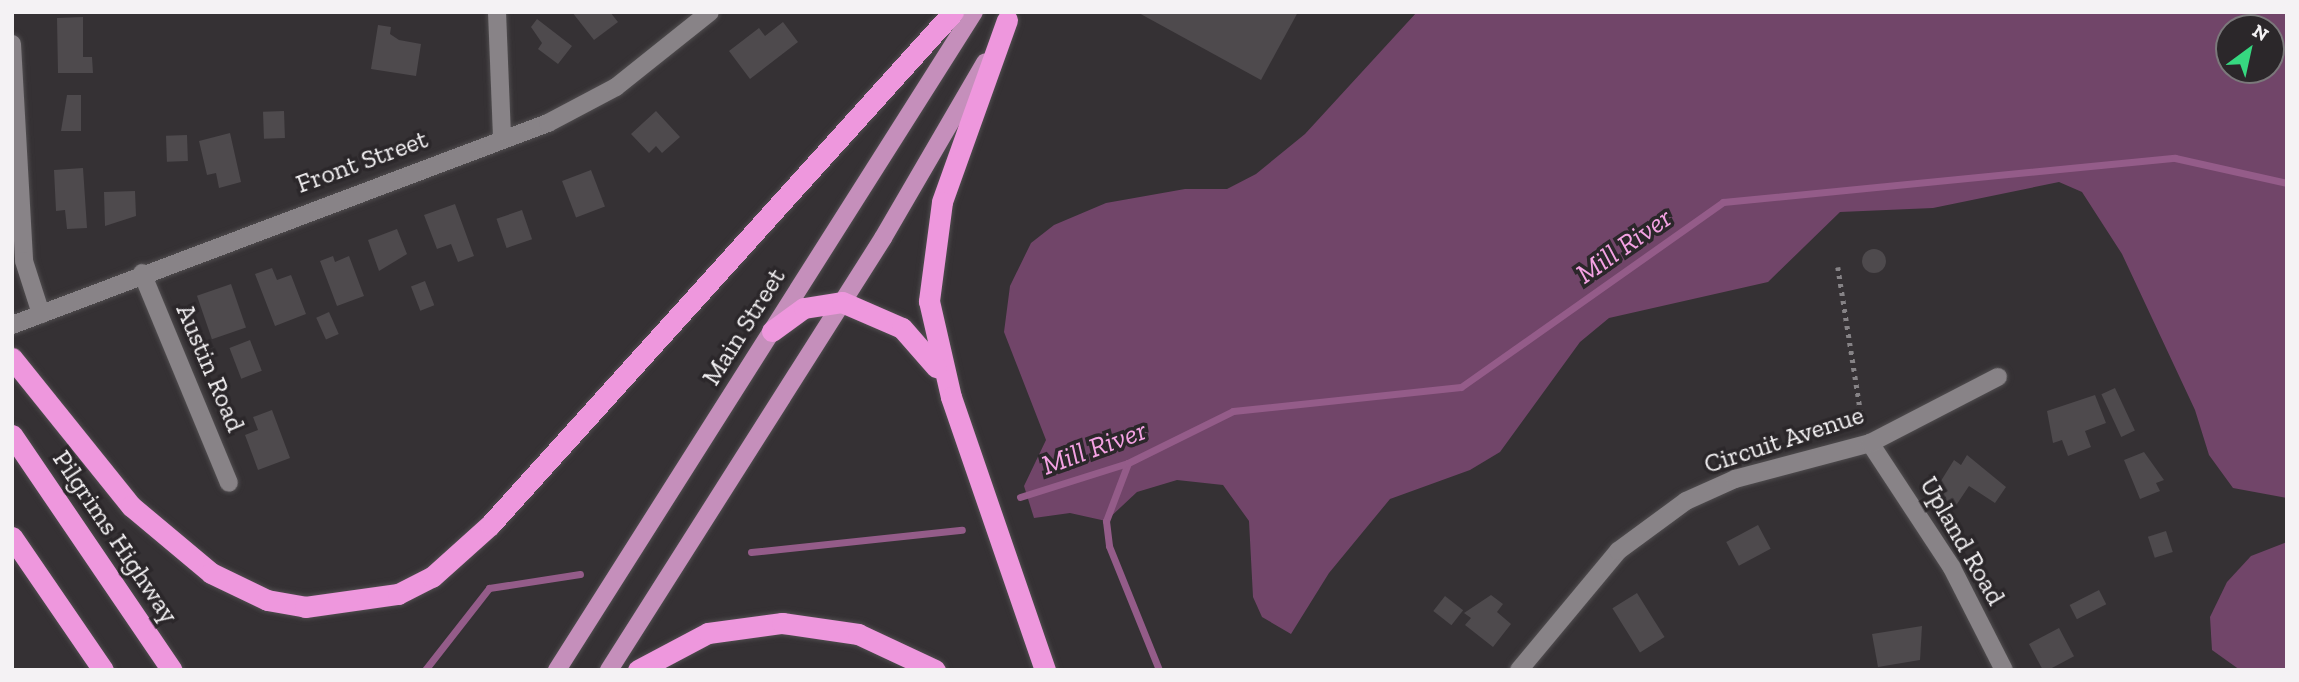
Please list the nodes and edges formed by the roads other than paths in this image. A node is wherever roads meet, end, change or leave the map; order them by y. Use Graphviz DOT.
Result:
graph roads {
  1 [pos="497,12"];
  2 [pos="710,12"];
  3 [pos="953,12"];
  4 [pos="974,12"];
  5 [pos="1009,16"];
  6 [pos="12,44"];
  7 [pos="502,138"];
  8 [pos="142,273"];
  9 [pos="842,302"];
  10 [pos="41,314"];
  11 [pos="15,324"];
  12 [pos="772,331"];
  13 [pos="12,358"];
  14 [pos="1998,377"];
  15 [pos="951,397"];
  16 [pos="12,435"];
  17 [pos="1870,443"];
  18 [pos="229,483"];
  19 [pos="12,537"];
  20 [pos="103,670"];
  21 [pos="172,670"];
  22 [pos="557,670"];
  23 [pos="609,670"];
  24 [pos="638,670"];
  25 [pos="935,670"];
  26 [pos="1045,670"];
  27 [pos="1519,670"];
  28 [pos="2004,670"];
  1 -- 7 [label="street"];
  2 -- 7 [label="street, Front Street"];
  3 -- 13 [label="highway"];
  4 -- 12 [label="main road, Main Street"];
  5 -- 9 [label="main road"];
  5 -- 15 [label="highway"];
  6 -- 10 [label="street"];
  7 -- 8 [label="street, Front Street"];
  8 -- 10 [label="street, Front Street"];
  8 -- 18 [label="street, Austin Road"];
  9 -- 12 [label="highway"];
  9 -- 15 [label="highway"];
  9 -- 23 [label="main road"];
  10 -- 11 [label="street, Front Street"];
  12 -- 22 [label="main road, Main Street"];
  14 -- 17 [label="street, Circuit Avenue"];
  15 -- 26 [label="highway"];
  16 -- 21 [label="highway, Pilgrims Highway"];
  17 -- 27 [label="street, Circuit Avenue"];
  17 -- 28 [label="street, Upland Road"];
  19 -- 20 [label="highway"];
  24 -- 25 [label="highway"];
}
